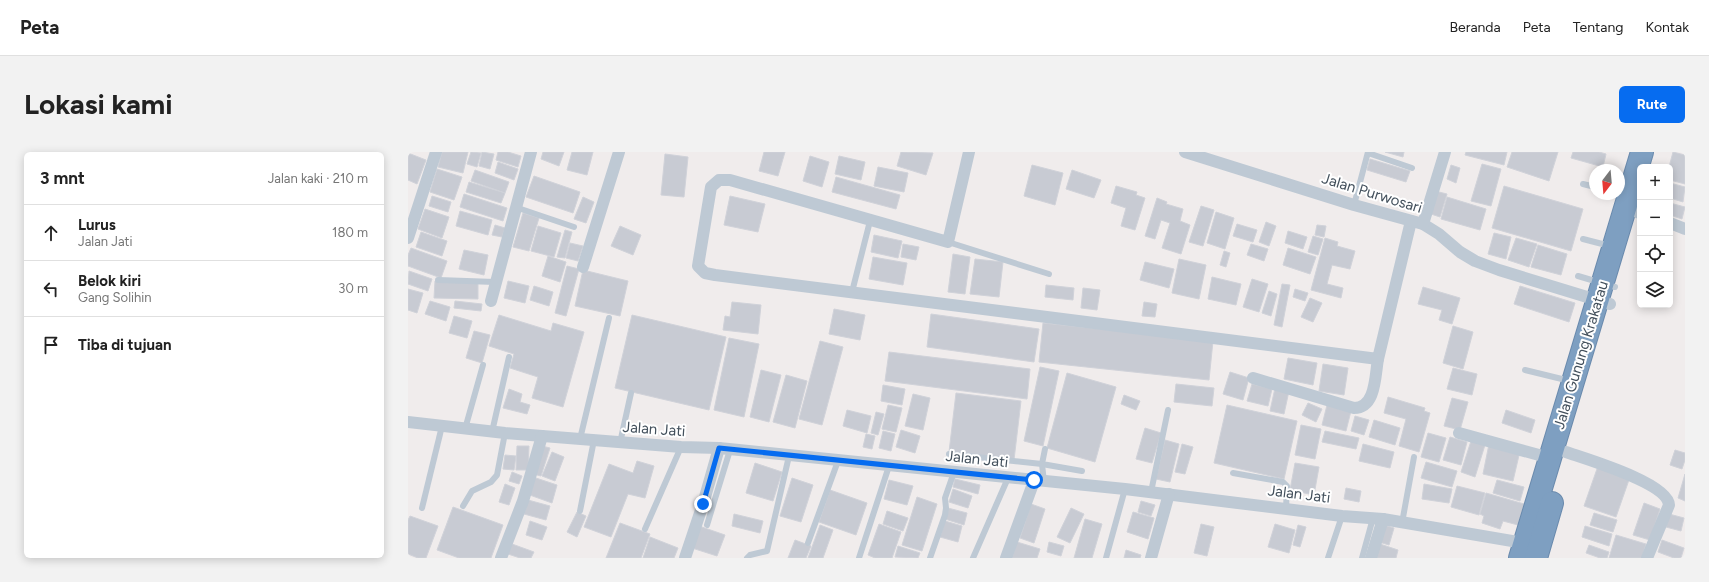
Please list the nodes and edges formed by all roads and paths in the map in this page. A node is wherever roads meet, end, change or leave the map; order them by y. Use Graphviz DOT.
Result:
graph roads {
  1 [pos="436,152"];
  2 [pos="531,152"];
  3 [pos="619,152"];
  4 [pos="969,152"];
  5 [pos="1185,152"];
  6 [pos="1445,152"];
  7 [pos="1642,152"];
  8 [pos="1656,152"];
  9 [pos="1368,153"];
  10 [pos="1652,164"];
  11 [pos="1412,168"];
  12 [pos="1584,184"];
  13 [pos="1589,185"];
  14 [pos="1634,204"];
  15 [pos="1354,205"];
  16 [pos="515,207"];
  17 [pos="870,221"];
  18 [pos="1411,221"];
  19 [pos="1423,224"];
  20 [pos="1673,224"];
  21 [pos="574,227"];
  22 [pos="1685,229"];
  23 [pos="408,238"];
  24 [pos="1582,239"];
  25 [pos="948,242"];
  26 [pos="1614,247"];
  27 [pos="583,267"];
  28 [pos="1049,274"];
  29 [pos="1578,276"];
  30 [pos="438,280"];
  31 [pos="495,282"];
  32 [pos="852,292"];
  33 [pos="1607,294"];
  34 [pos="491,301"];
  35 [pos="608,318"];
  36 [pos="509,357"];
  37 [pos="1378,359"];
  38 [pos="483,365"];
  39 [pos="1524,370"];
  40 [pos="1253,378"];
  41 [pos="1573,381"];
  42 [pos="631,393"];
  43 [pos="1168,410"];
  44 [pos="408,422"];
  45 [pos="442,426"];
  46 [pos="465,429"];
  47 [pos="492,432"];
  48 [pos="1459,433"];
  49 [pos="505,434"];
  50 [pos="542,436"];
  51 [pos="580,439"];
  52 [pos="594,440"];
  53 [pos="620,443"];
  54 [pos="681,447"];
  55 [pos="724,449"];
  56 [pos="1045,449"];
  57 [pos="949,454"];
  58 [pos="1558,455"];
  59 [pos="789,456"];
  60 [pos="1414,457"];
  61 [pos="838,461"];
  62 [pos="1042,464"];
  63 [pos="889,466"];
  64 [pos="1082,470"];
  65 [pos="954,472"];
  66 [pos="1233,473"];
  67 [pos="1008,478"];
  68 [pos="1039,481"];
  69 [pos="1124,489"];
  70 [pos="1151,492"];
  71 [pos="1169,494"];
  72 [pos="463,506"];
  73 [pos="422,508"];
  74 [pos="1286,509"];
  75 [pos="580,511"];
  76 [pos="1342,516"];
  77 [pos="1378,519"];
  78 [pos="1402,523"];
  79 [pos="707,525"];
  80 [pos="645,529"];
  81 [pos="808,543"];
  82 [pos="1530,551"];
  83 [pos="501,558"];
  84 [pos="685,558"];
  85 [pos="747,558"];
  86 [pos="859,558"];
  87 [pos="930,558"];
  88 [pos="973,558"];
  89 [pos="1006,558"];
  90 [pos="1106,558"];
  91 [pos="1151,558"];
  92 [pos="1328,558"];
  93 [pos="1362,558"];
  94 [pos="1371,558"];
  95 [pos="1647,558"];
  1 -- 23 [label="street"];
  2 -- 16 [label="street"];
  3 -- 27 [label="street"];
  4 -- 25 [label="street"];
  5 -- 15 [label="street, Jalan Purwosari"];
  6 -- 19 [label="street"];
  7 -- 14 [label="highway, Jalan Gunung Krakatau"];
  8 -- 10 [label="highway"];
  9 -- 11 [label="lane"];
  9 -- 15 [label="lane"];
  12 -- 13 [label="lane"];
  14 -- 26 [label="highway, Jalan Gunung Krakatau"];
  14 -- 33 [label="highway, Jalan Gunung Krakatau"];
  15 -- 18 [label="street, Jalan Purwosari"];
  16 -- 21 [label="lane"];
  16 -- 31 [label="street"];
  17 -- 25 [label="street"];
  17 -- 32 [label="lane"];
  17 -- 32 [label="street"];
  18 -- 19 [label="street, Jalan Purwosari"];
  18 -- 37 [label="street"];
  19 -- 33 [label="street, Jalan Purwosari"];
  20 -- 22 [label="street"];
  24 -- 26 [label="lane"];
  25 -- 28 [label="lane"];
  26 -- 33 [label="highway, Jalan Gunung Krakatau"];
  29 -- 33 [label="lane"];
  30 -- 31 [label="lane"];
  31 -- 34 [label="street"];
  32 -- 37 [label="street"];
  33 -- 41 [label="highway, Jalan Gunung Krakatau"];
  33 -- 58 [label="highway, Jalan Gunung Krakatau"];
  35 -- 51 [label="lane"];
  36 -- 47 [label="lane"];
  37 -- 40 [label="street"];
  38 -- 46 [label="lane"];
  39 -- 41 [label="lane"];
  41 -- 58 [label="highway, Jalan Gunung Krakatau"];
  42 -- 53 [label="lane"];
  43 -- 70 [label="lane"];
  44 -- 45 [label="street, Jalan Jati"];
  45 -- 46 [label="street, Jalan Jati"];
  45 -- 73 [label="lane"];
  46 -- 47 [label="street, Jalan Jati"];
  47 -- 49 [label="street, Jalan Jati"];
  48 -- 58 [label="street"];
  49 -- 50 [label="street, Jalan Jati"];
  49 -- 72 [label="lane"];
  50 -- 51 [label="street, Jalan Jati"];
  50 -- 83 [label="street"];
  51 -- 52 [label="street, Jalan Jati"];
  52 -- 53 [label="street, Jalan Jati"];
  52 -- 75 [label="lane"];
  53 -- 54 [label="street, Jalan Jati"];
  54 -- 55 [label="street, Jalan Jati"];
  54 -- 80 [label="lane"];
  55 -- 59 [label="street, Jalan Jati"];
  55 -- 79 [label="lane"];
  55 -- 84 [label="street"];
  56 -- 62 [label="lane"];
  57 -- 62 [label="lane"];
  58 -- 82 [label="highway, Jalan Gunung Krakatau"];
  58 -- 95 [label="street"];
  59 -- 61 [label="street, Jalan Jati"];
  59 -- 85 [label="lane"];
  60 -- 78 [label="lane"];
  61 -- 63 [label="street, Jalan Jati"];
  61 -- 81 [label="lane"];
  62 -- 64 [label="lane"];
  62 -- 68 [label="lane"];
  63 -- 65 [label="street, Jalan Jati"];
  63 -- 86 [label="lane"];
  65 -- 67 [label="street, Jalan Jati"];
  65 -- 87 [label="lane"];
  66 -- 74 [label="lane"];
  67 -- 68 [label="street, Jalan Jati"];
  67 -- 88 [label="lane"];
  68 -- 69 [label="street, Jalan Jati"];
  68 -- 89 [label="street"];
  69 -- 70 [label="street, Jalan Jati"];
  69 -- 90 [label="lane"];
  70 -- 71 [label="street, Jalan Jati"];
  71 -- 74 [label="street, Jalan Jati"];
  71 -- 91 [label="street"];
  74 -- 76 [label="street, Jalan Jati"];
  76 -- 77 [label="street, Jalan Jati"];
  76 -- 92 [label="lane"];
  77 -- 78 [label="street, Jalan Jati"];
  77 -- 93 [label="lane"];
  77 -- 94 [label="street"];
  78 -- 82 [label="street, Jalan Jati"];
}
